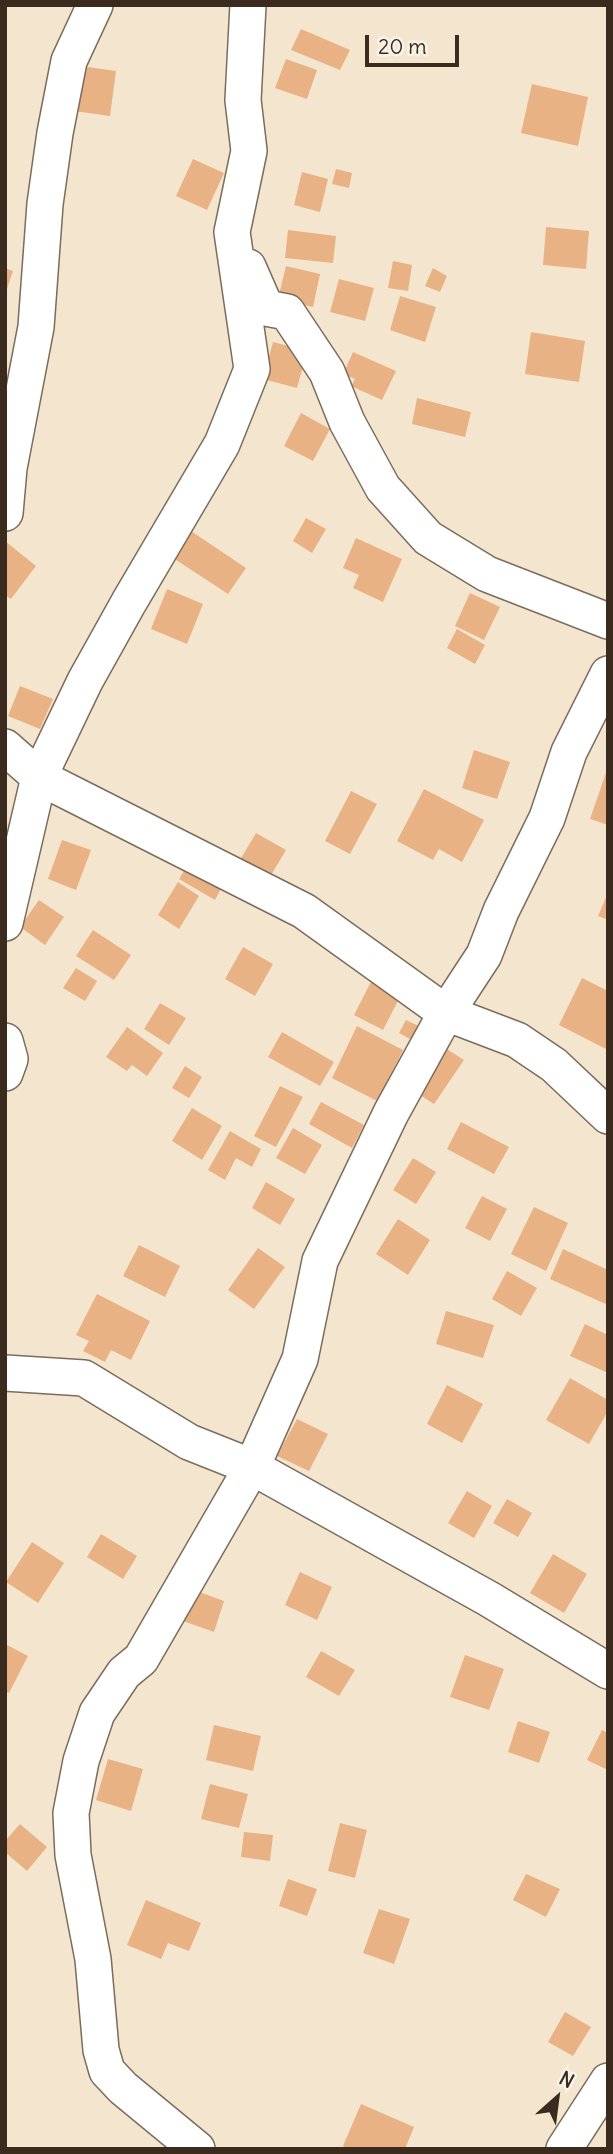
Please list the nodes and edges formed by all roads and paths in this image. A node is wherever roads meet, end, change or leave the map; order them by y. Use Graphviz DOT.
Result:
graph roads {
  1 [pos="95,5"];
  2 [pos="248,5"];
  3 [pos="232,232"];
  4 [pos="5,513"];
  5 [pos="608,621"];
  6 [pos="608,674"];
  7 [pos="5,747"];
  8 [pos="39,777"];
  9 [pos="5,923"];
  10 [pos="446,1013"];
  11 [pos="5,1041"];
  12 [pos="5,1073"];
  13 [pos="608,1116"];
  14 [pos="5,1373"];
  15 [pos="252,1467"];
  16 [pos="608,1671"];
  17 [pos="608,2081"];
  18 [pos="197,2149"];
  19 [pos="564,2149"];
  1 -- 4 [label="street"];
  2 -- 3 [label="street"];
  3 -- 5 [label="street"];
  3 -- 8 [label="street"];
  6 -- 10 [label="street"];
  7 -- 8 [label="street"];
  8 -- 9 [label="street"];
  8 -- 10 [label="street"];
  10 -- 13 [label="street"];
  10 -- 15 [label="street"];
  11 -- 12 [label="street"];
  14 -- 15 [label="street"];
  15 -- 16 [label="street"];
  15 -- 18 [label="street"];
  17 -- 19 [label="street"];
}
